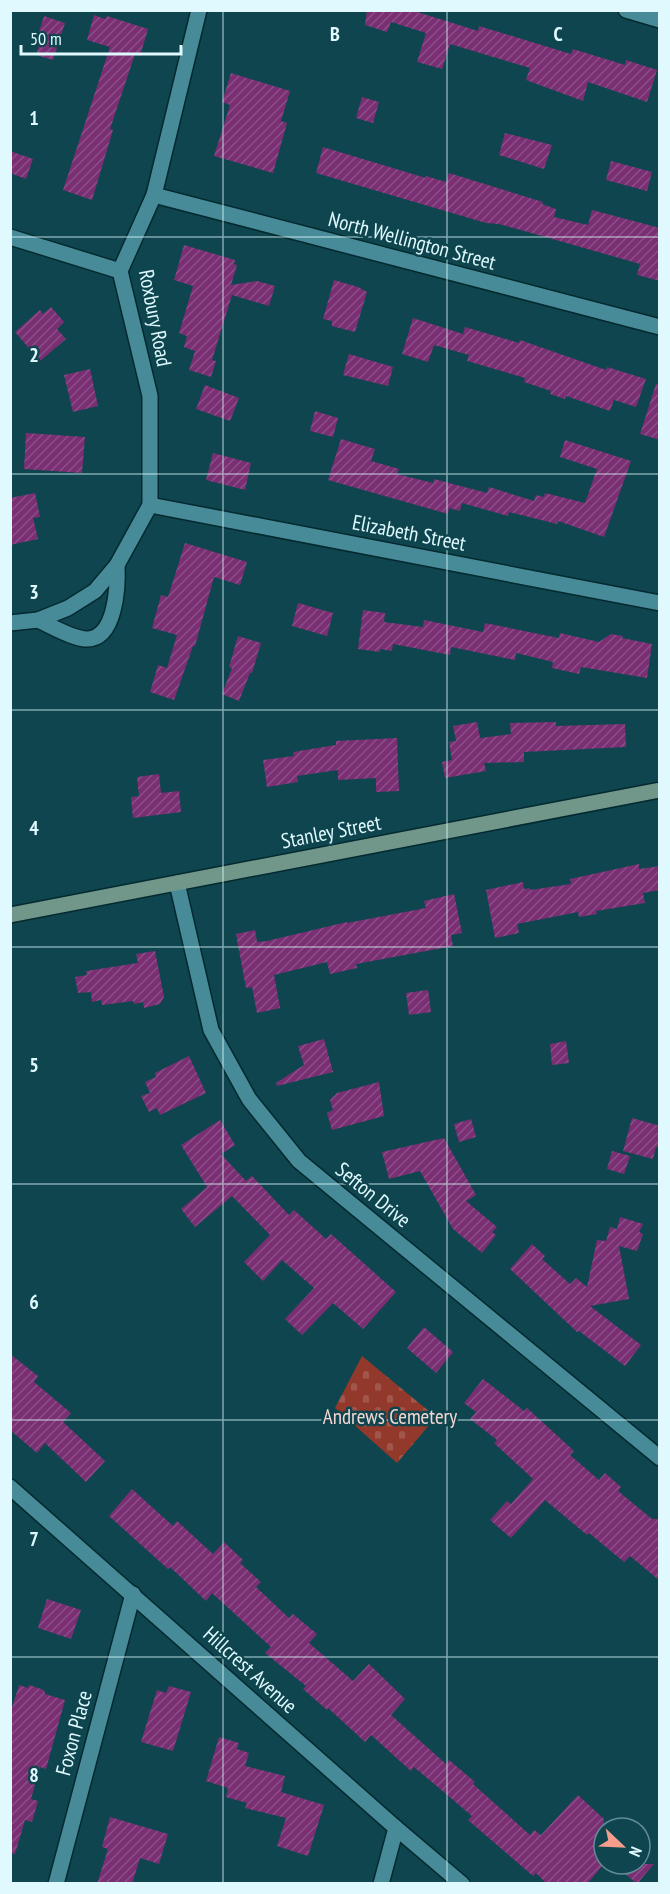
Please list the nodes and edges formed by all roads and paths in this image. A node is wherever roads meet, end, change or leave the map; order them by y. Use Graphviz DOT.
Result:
graph roads {
  1 [pos="199,10"];
  2 [pos="626,10"];
  3 [pos="660,20"];
  4 [pos="154,195"];
  5 [pos="10,237"];
  6 [pos="120,271"];
  7 [pos="660,327"];
  8 [pos="150,505"];
  9 [pos="117,565"];
  10 [pos="660,603"];
  11 [pos="38,620"];
  12 [pos="10,623"];
  13 [pos="660,790"];
  14 [pos="177,883"];
  15 [pos="10,915"];
  16 [pos="660,1458"];
  17 [pos="10,1487"];
  18 [pos="133,1594"];
  19 [pos="396,1828"];
  20 [pos="56,1884"];
  21 [pos="381,1884"];
  22 [pos="462,1884"];
  1 -- 4 [label="street, Roxbury Road"];
  2 -- 3 [label="street"];
  4 -- 6 [label="street, Roxbury Road"];
  4 -- 7 [label="street, North Wellington Street"];
  5 -- 6 [label="street"];
  6 -- 8 [label="street, Roxbury Road"];
  8 -- 9 [label="street, Roxbury Road"];
  8 -- 10 [label="street, Elizabeth Street"];
  9 -- 11 [label="street, Roxbury Road"];
  9 -- 11 [label="street, Roxbury Road"];
  11 -- 12 [label="street, Roxbury Road"];
  13 -- 14 [label="main road, Stanley Street"];
  14 -- 15 [label="main road, Stanley Street"];
  14 -- 16 [label="street, Sefton Drive"];
  17 -- 18 [label="street, Hillcrest Avenue"];
  18 -- 19 [label="street, Hillcrest Avenue"];
  18 -- 20 [label="street, Foxon Place"];
  19 -- 21 [label="street"];
  19 -- 22 [label="street, Hillcrest Avenue"];
}
